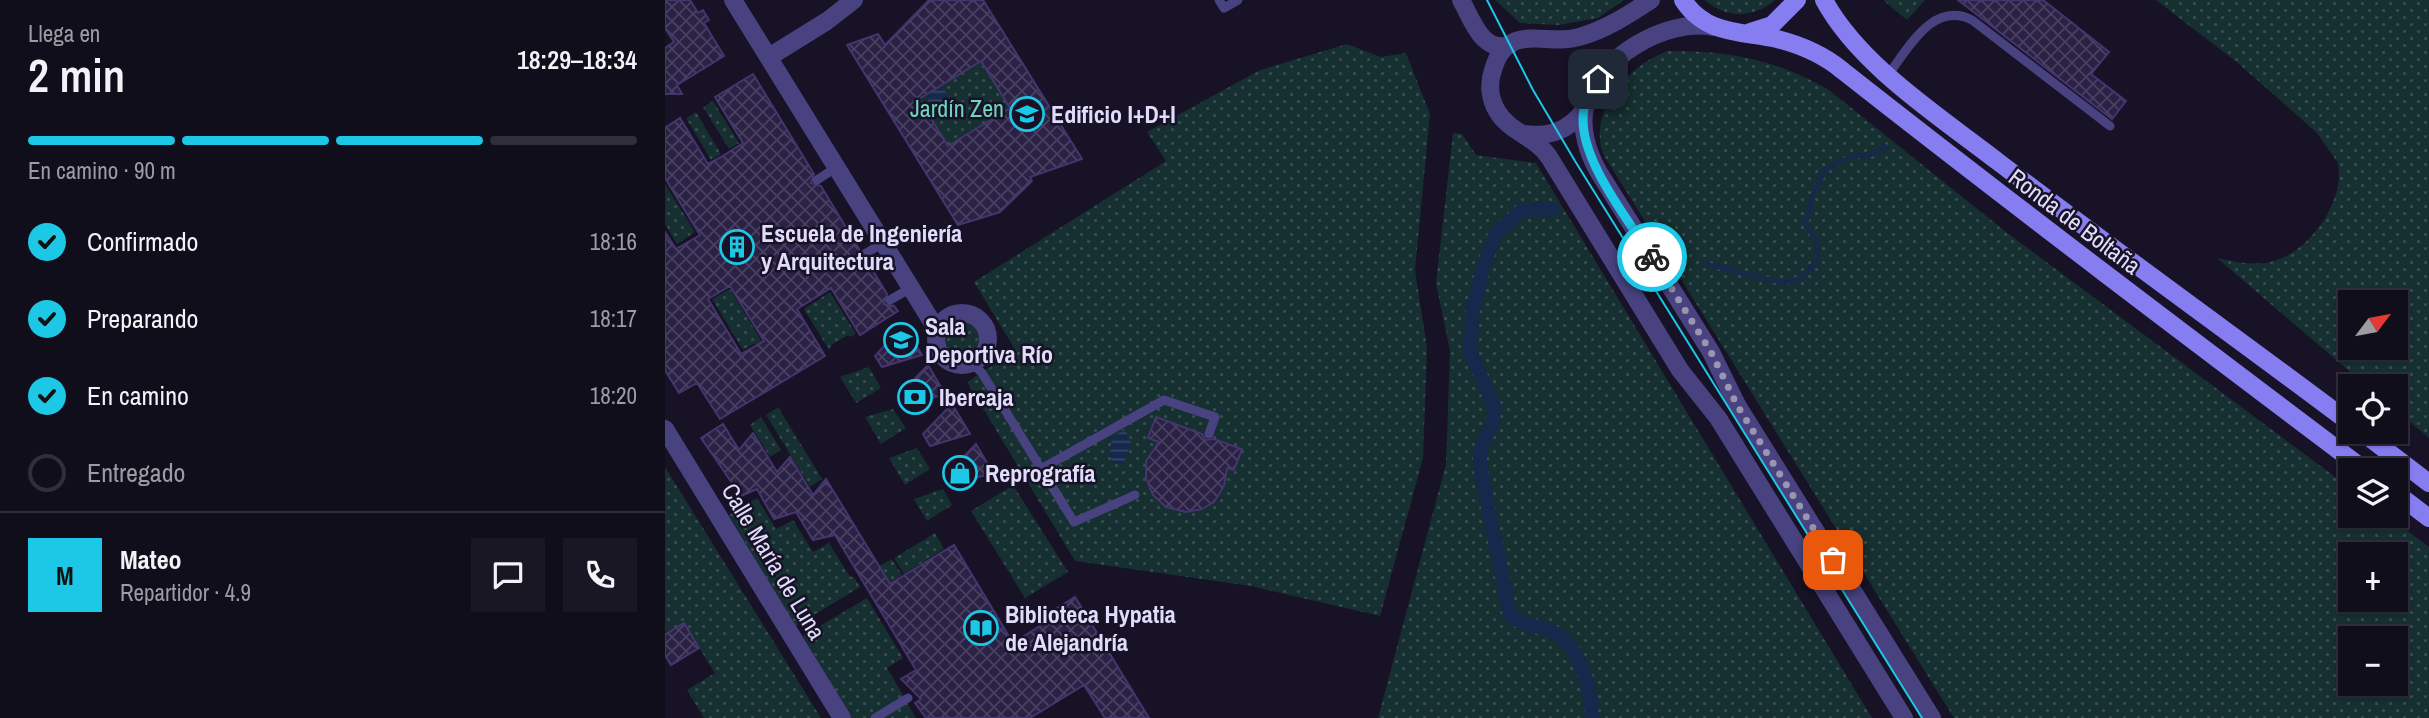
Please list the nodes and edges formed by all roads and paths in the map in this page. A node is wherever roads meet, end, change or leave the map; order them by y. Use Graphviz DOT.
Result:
graph roads {
  1 [pos="733,0"];
  2 [pos="854,0"];
  3 [pos="1219,0"];
  4 [pos="1238,0"];
  5 [pos="1461,0"];
  6 [pos="1651,0"];
  7 [pos="1683,0"];
  8 [pos="1797,0"];
  9 [pos="1824,0"];
  10 [pos="1713,27"];
  11 [pos="1743,33"];
  12 [pos="1510,45"];
  13 [pos="769,57"];
  14 [pos="1888,75"];
  15 [pos="1584,110"];
  16 [pos="2110,126"];
  17 [pos="1523,134"];
  18 [pos="837,167"];
  19 [pos="817,180"];
  20 [pos="883,243"];
  21 [pos="863,255"];
  22 [pos="911,288"];
  23 [pos="890,300"];
  24 [pos="940,324"];
  25 [pos="972,363"];
  26 [pos="2338,415"];
  27 [pos="665,429"];
  28 [pos="1209,434"];
  29 [pos="2378,444"];
  30 [pos="665,448"];
  31 [pos="2350,458"];
  32 [pos="1041,469"];
  33 [pos="2429,483"];
  34 [pos="1135,495"];
  35 [pos="2408,502"];
  36 [pos="2429,518"];
  37 [pos="908,698"];
  38 [pos="830,718"];
  39 [pos="842,718"];
  40 [pos="875,718"];
  41 [pos="1904,718"];
  42 [pos="1932,718"];
  1 -- 13 [label="street"];
  2 -- 13 [label="street"];
  3 -- 4 [label="lane"];
  5 -- 12 [label="street"];
  6 -- 12 [label="street"];
  7 -- 10 [label="main road, Ronda de Boltaña"];
  8 -- 11 [label="main road"];
  9 -- 14 [label="main road, Ronda de Boltaña"];
  10 -- 11 [label="main road, Ronda de Boltaña"];
  10 -- 15 [label="street"];
  11 -- 31 [label="main road, Ronda de Boltaña"];
  12 -- 17 [label="street"];
  13 -- 18 [label="street"];
  14 -- 16 [label="lane"];
  14 -- 26 [label="main road, Ronda de Boltaña"];
  15 -- 17 [label="street"];
  15 -- 42 [label="street"];
  17 -- 41 [label="street"];
  18 -- 19 [label="lane"];
  18 -- 20 [label="street"];
  20 -- 21 [label="lane"];
  20 -- 22 [label="street"];
  22 -- 23 [label="lane"];
  22 -- 24 [label="street"];
  24 -- 25 [label="street"];
  24 -- 25 [label="street"];
  25 -- 32 [label="lane"];
  27 -- 39 [label="street, Calle María de Luna"];
  28 -- 32 [label="lane"];
  29 -- 33 [label="main road"];
  30 -- 38 [label="street, Calle María de Luna"];
  32 -- 34 [label="lane"];
  35 -- 36 [label="main road"];
  37 -- 40 [label="lane"];
}
